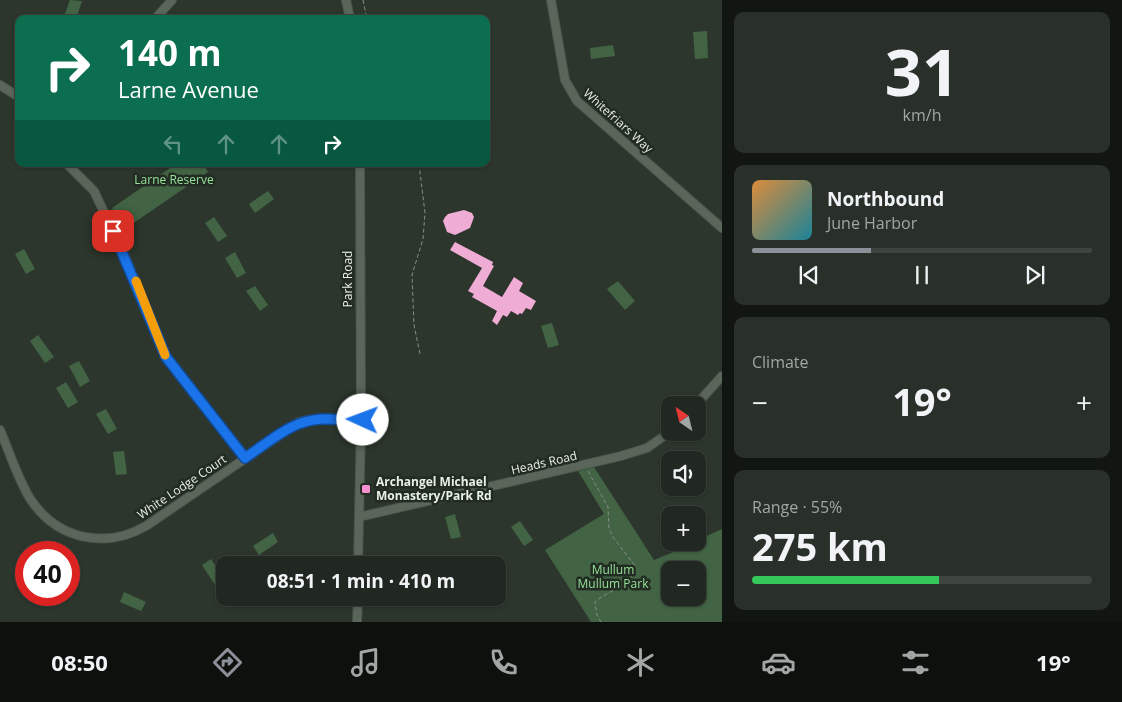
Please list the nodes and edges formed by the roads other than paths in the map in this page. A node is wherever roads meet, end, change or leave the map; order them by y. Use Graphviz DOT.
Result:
graph roads {
  1 [pos="172,0"];
  2 [pos="346,0"];
  3 [pos="551,0"];
  4 [pos="159,15"];
  5 [pos="349,15"];
  6 [pos="0,85"];
  7 [pos="15,94"];
  8 [pos="70,167"];
  9 [pos="360,167"];
  10 [pos="722,228"];
  11 [pos="722,376"];
  12 [pos="704,396"];
  13 [pos="356,418"];
  14 [pos="0,430"];
  15 [pos="661,438"];
  16 [pos="245,458"];
  17 [pos="359,517"];
  18 [pos="358,556"];
  19 [pos="358,606"];
  20 [pos="357,622"];
  1 -- 4 [label="street"];
  2 -- 5 [label="street"];
  3 -- 10 [label="street, Whitefriars Way"];
  6 -- 7 [label="street"];
  8 -- 16 [label="street"];
  9 -- 13 [label="street, Park Road"];
  11 -- 12 [label="street"];
  13 -- 16 [label="street, White Lodge Court"];
  13 -- 17 [label="street"];
  14 -- 16 [label="street, White Lodge Court"];
  15 -- 17 [label="street, Heads Road"];
  17 -- 18 [label="street"];
  19 -- 20 [label="street"];
}
